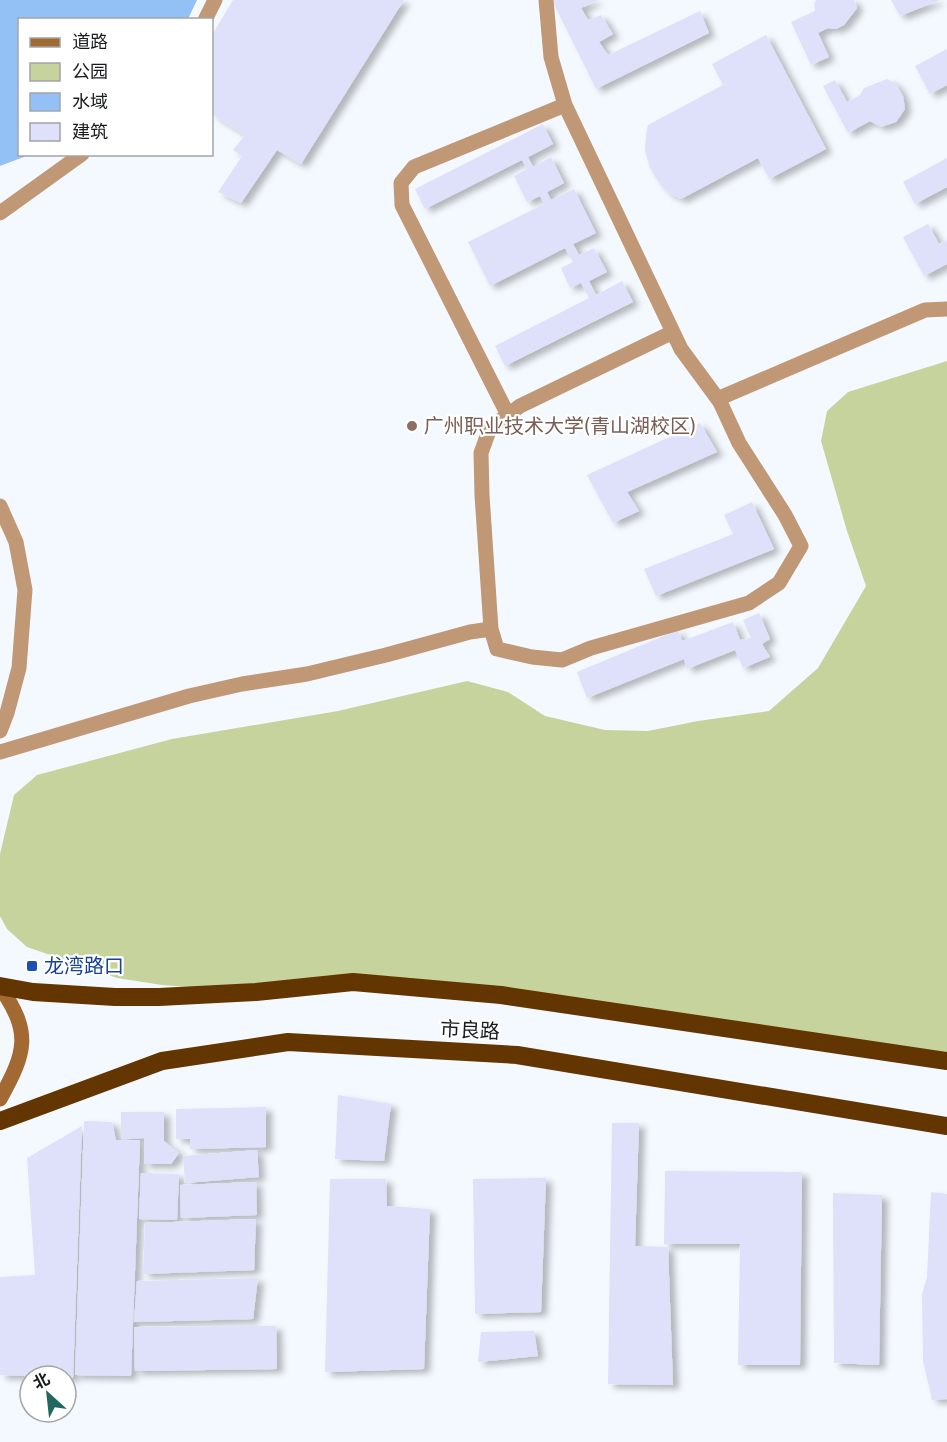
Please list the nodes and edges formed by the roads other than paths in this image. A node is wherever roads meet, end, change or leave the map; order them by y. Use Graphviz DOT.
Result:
graph roads {
  1 [pos="215,0"];
  2 [pos="546,0"];
  3 [pos="206,18"];
  4 [pos="565,105"];
  5 [pos="79,156"];
  6 [pos="0,213"];
  7 [pos="947,309"];
  8 [pos="673,332"];
  9 [pos="720,402"];
  10 [pos="508,415"];
  11 [pos="0,506"];
  12 [pos="491,629"];
  13 [pos="0,731"];
  14 [pos="0,752"];
  15 [pos="0,987"];
  16 [pos="947,1061"];
  17 [pos="0,1099"];
  18 [pos="4,1121"];
  19 [pos="947,1126"];
  1 -- 3 [label="street"];
  2 -- 4 [label="street"];
  4 -- 8 [label="street"];
  4 -- 10 [label="street"];
  5 -- 6 [label="street"];
  7 -- 9 [label="street"];
  8 -- 9 [label="street"];
  8 -- 10 [label="street"];
  9 -- 12 [label="street"];
  10 -- 12 [label="street"];
  11 -- 13 [label="street"];
  12 -- 14 [label="street"];
  15 -- 16 [label="highway, 市良路"];
  15 -- 17 [label="street"];
  18 -- 19 [label="highway, 市良路"];
}
